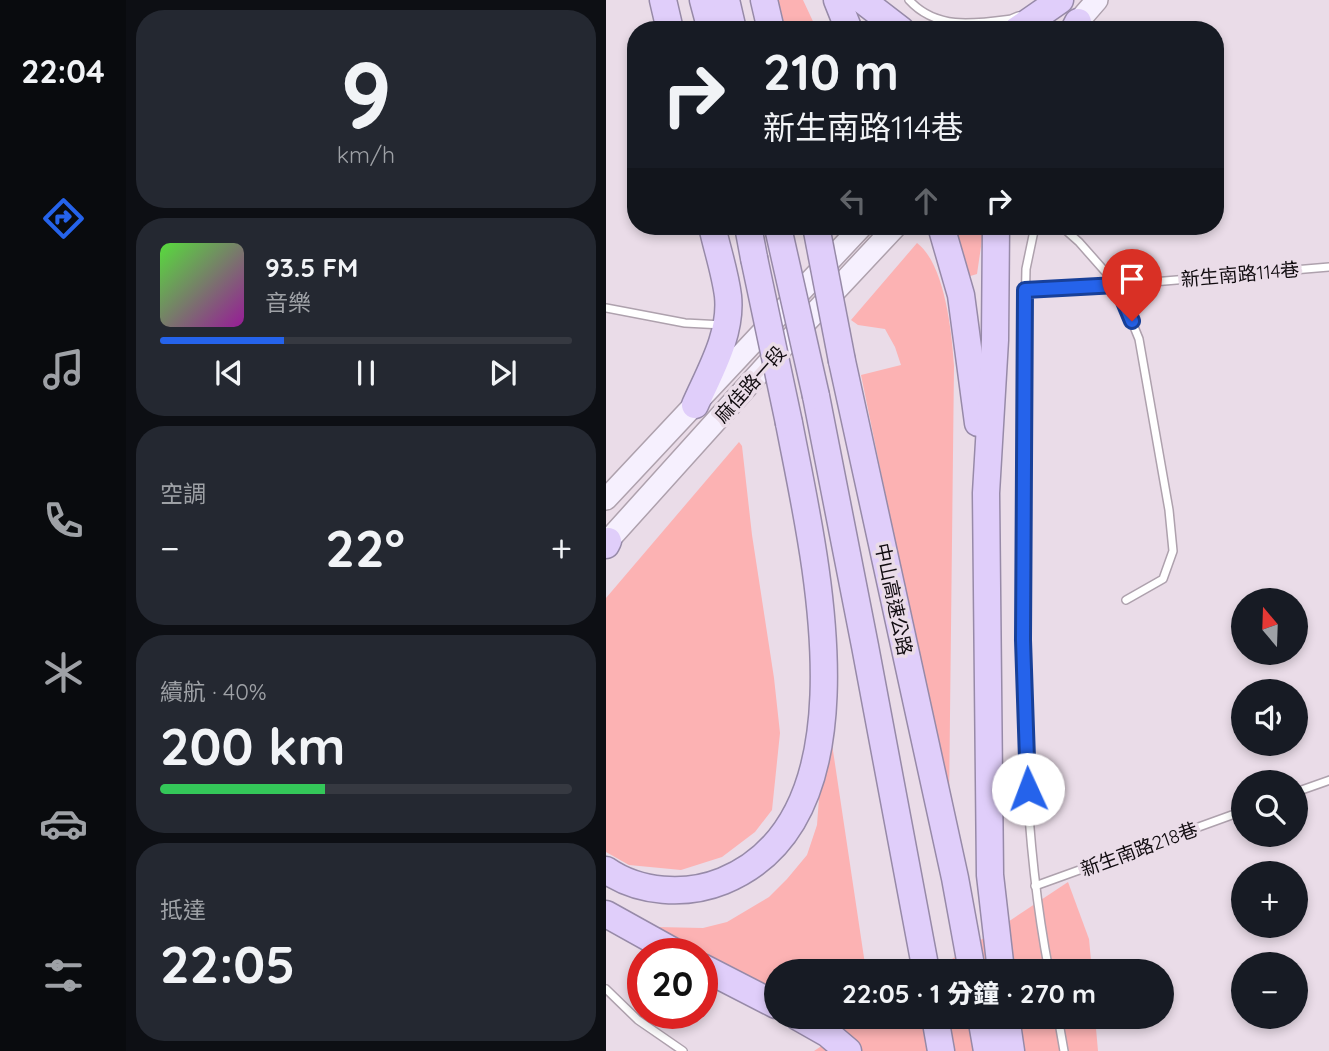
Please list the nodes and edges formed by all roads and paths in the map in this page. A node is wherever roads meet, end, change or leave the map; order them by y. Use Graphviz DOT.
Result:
graph roads {
  1 [pos="663,0"];
  2 [pos="703,0"];
  3 [pos="726,0"];
  4 [pos="764,0"];
  5 [pos="837,0"];
  6 [pos="862,0"];
  7 [pos="909,0"];
  8 [pos="1050,0"];
  9 [pos="1059,0"];
  10 [pos="1097,0"];
  11 [pos="668,21"];
  12 [pos="709,21"];
  13 [pos="731,21"];
  14 [pos="769,21"];
  15 [pos="845,21"];
  16 [pos="889,21"];
  17 [pos="946,21"];
  18 [pos="995,21"];
  19 [pos="1030,21"];
  20 [pos="1074,21"];
  21 [pos="715,235"];
  22 [pos="750,235"];
  23 [pos="780,235"];
  24 [pos="818,235"];
  25 [pos="854,235"];
  26 [pos="888,235"];
  27 [pos="944,235"];
  28 [pos="996,235"];
  29 [pos="1033,235"];
  30 [pos="1071,235"];
  31 [pos="1329,267"];
  32 [pos="1117,285"];
  33 [pos="1025,290"];
  34 [pos="606,308"];
  35 [pos="726,325"];
  36 [pos="695,405"];
  37 [pos="986,492"];
  38 [pos="606,499"];
  39 [pos="607,543"];
  40 [pos="1126,600"];
  41 [pos="1329,780"];
  42 [pos="1308,788"];
  43 [pos="1231,815"];
  44 [pos="606,870"];
  45 [pos="1035,886"];
  46 [pos="606,914"];
  47 [pos="649,938"];
  48 [pos="924,959"];
  49 [pos="970,959"];
  50 [pos="1000,959"];
  51 [pos="1047,959"];
  52 [pos="718,975"];
  53 [pos="606,989"];
  54 [pos="764,998"];
  55 [pos="819,1029"];
  56 [pos="936,1029"];
  57 [pos="982,1029"];
  58 [pos="1008,1029"];
  59 [pos="1060,1029"];
  60 [pos="683,1051"];
  61 [pos="848,1051"];
  62 [pos="941,1051"];
  63 [pos="987,1051"];
  64 [pos="1011,1051"];
  65 [pos="1064,1051"];
  1 -- 11 [label="highway"];
  2 -- 12 [label="highway"];
  3 -- 13 [label="highway"];
  4 -- 14 [label="highway"];
  5 -- 15 [label="highway"];
  6 -- 16 [label="highway"];
  7 -- 17 [label="lane"];
  8 -- 18 [label="lane"];
  9 -- 19 [label="highway"];
  10 -- 20 [label="main road"];
  21 -- 35 [label="highway"];
  22 -- 44 [label="highway, bridge"];
  23 -- 48 [label="highway, 中山高速公路, bridge"];
  24 -- 49 [label="highway, 中山高速公路, bridge"];
  25 -- 36 [label="main road, 麻佳路一段"];
  26 -- 39 [label="main road, 麻佳路一段"];
  27 -- 37 [label="highway"];
  28 -- 37 [label="highway"];
  29 -- 33 [label="lane"];
  30 -- 32 [label="lane"];
  31 -- 32 [label="lane, 新生南路114巷"];
  32 -- 33 [label="lane, 新生南路114巷"];
  32 -- 40 [label="lane"];
  33 -- 45 [label="lane"];
  34 -- 35 [label="lane"];
  35 -- 36 [label="highway"];
  36 -- 38 [label="main road, 麻佳路一段"];
  37 -- 50 [label="highway"];
  41 -- 42 [label="lane"];
  43 -- 45 [label="lane, 新生南路218巷"];
  45 -- 51 [label="lane"];
  46 -- 47 [label="highway"];
  52 -- 54 [label="highway"];
  53 -- 60 [label="lane"];
  55 -- 61 [label="highway"];
  56 -- 62 [label="highway"];
  57 -- 63 [label="highway"];
  58 -- 64 [label="highway"];
  59 -- 65 [label="lane"];
}
